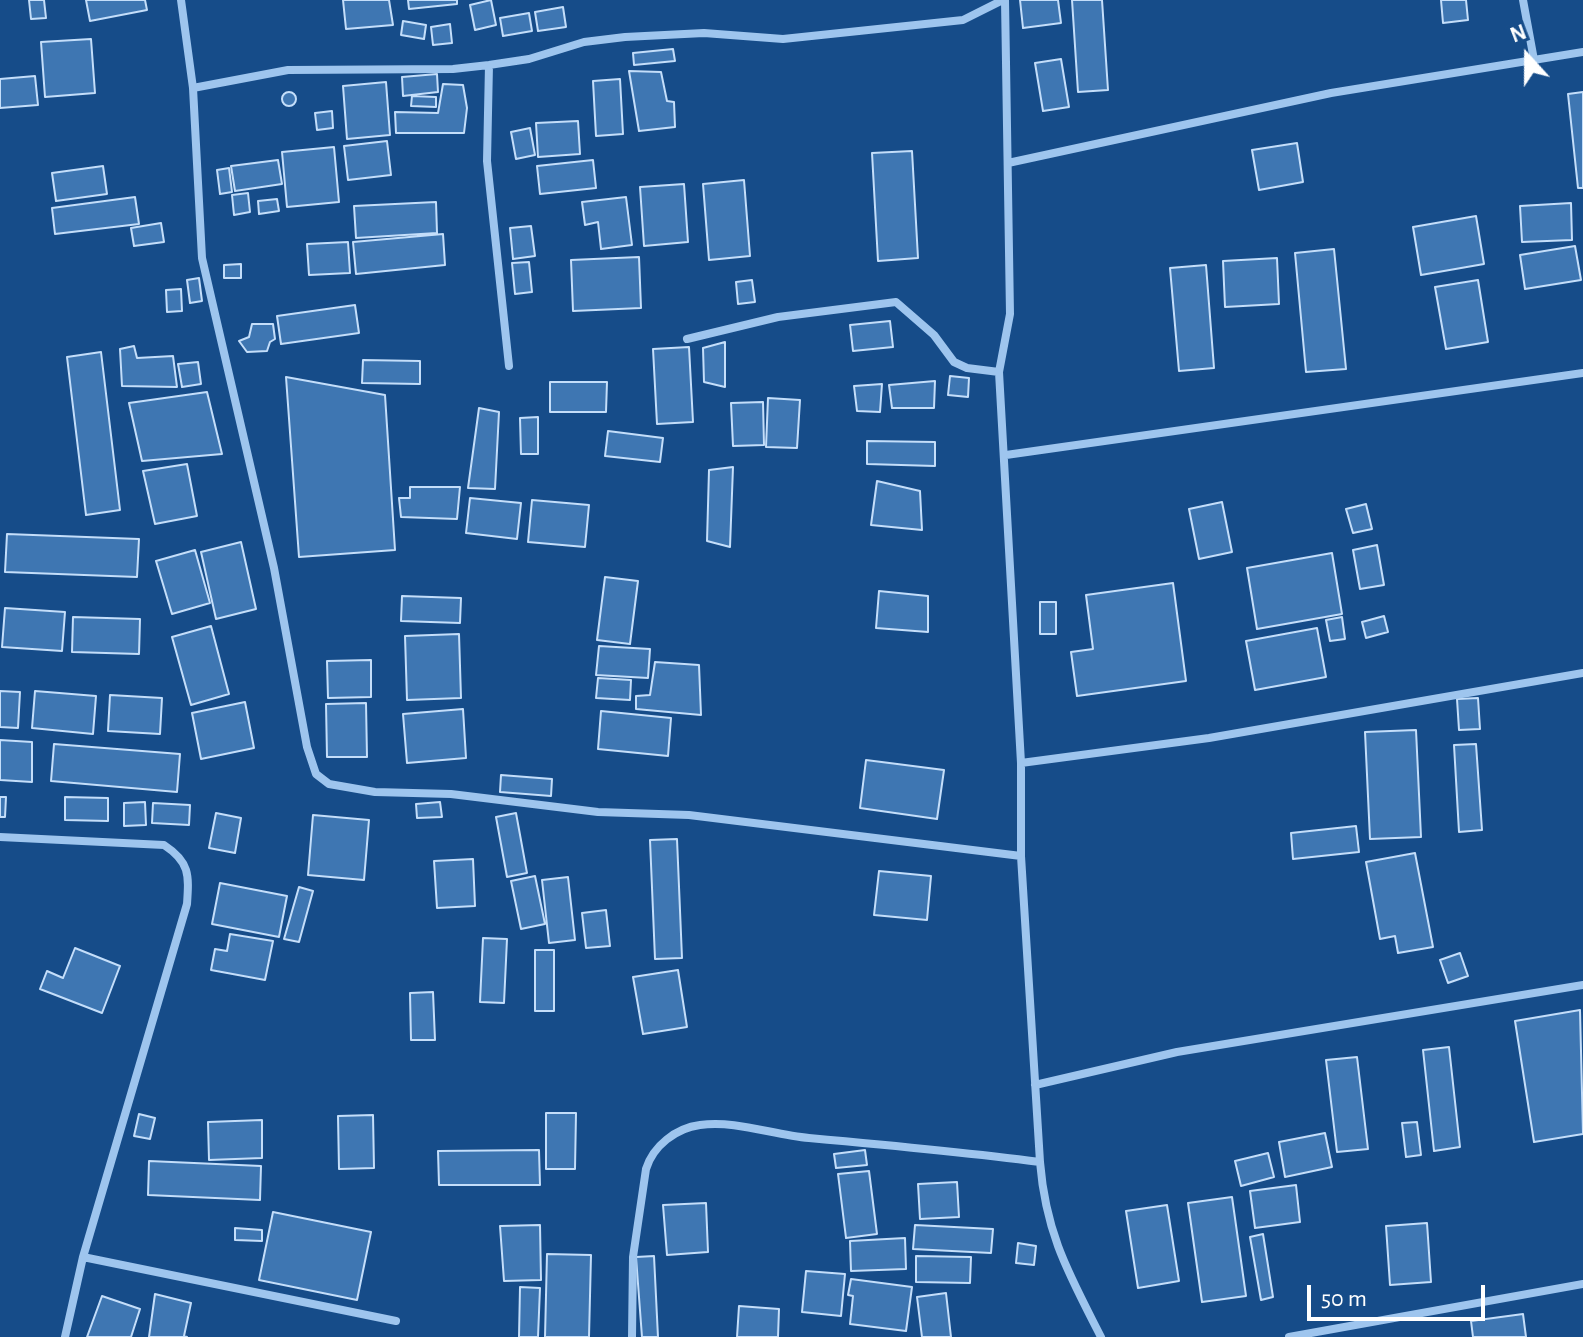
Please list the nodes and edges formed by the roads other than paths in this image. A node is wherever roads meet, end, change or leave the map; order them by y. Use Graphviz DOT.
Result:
graph roads {
  1 [pos="181,0"];
  2 [pos="1004,0"];
  3 [pos="1523,0"];
  4 [pos="1583,52"];
  5 [pos="1534,60"];
  6 [pos="489,65"];
  7 [pos="193,88"];
  8 [pos="1008,163"];
  9 [pos="687,339"];
  10 [pos="509,366"];
  11 [pos="999,372"];
  12 [pos="1583,373"];
  13 [pos="1006,455"];
  14 [pos="1583,673"];
  15 [pos="1021,763"];
  16 [pos="0,837"];
  17 [pos="1021,856"];
  18 [pos="1583,985"];
  19 [pos="1035,1085"];
  20 [pos="1040,1162"];
  21 [pos="83,1257"];
  22 [pos="1583,1284"];
  23 [pos="396,1321"];
  24 [pos="65,1337"];
  25 [pos="632,1337"];
  26 [pos="1101,1337"];
  27 [pos="1289,1337"];
  1 -- 7 [label="street"];
  2 -- 6 [label="street"];
  2 -- 8 [label="street"];
  3 -- 5 [label="street"];
  4 -- 5 [label="street"];
  5 -- 8 [label="street"];
  6 -- 7 [label="street"];
  6 -- 10 [label="street"];
  7 -- 17 [label="street"];
  8 -- 11 [label="street"];
  9 -- 11 [label="street"];
  11 -- 13 [label="street"];
  12 -- 13 [label="street"];
  13 -- 15 [label="street"];
  14 -- 15 [label="street"];
  15 -- 17 [label="street"];
  16 -- 21 [label="street"];
  17 -- 19 [label="street"];
  18 -- 19 [label="street"];
  19 -- 20 [label="street"];
  20 -- 25 [label="street"];
  20 -- 26 [label="street"];
  21 -- 23 [label="street"];
  21 -- 24 [label="street"];
  22 -- 27 [label="street"];
}
